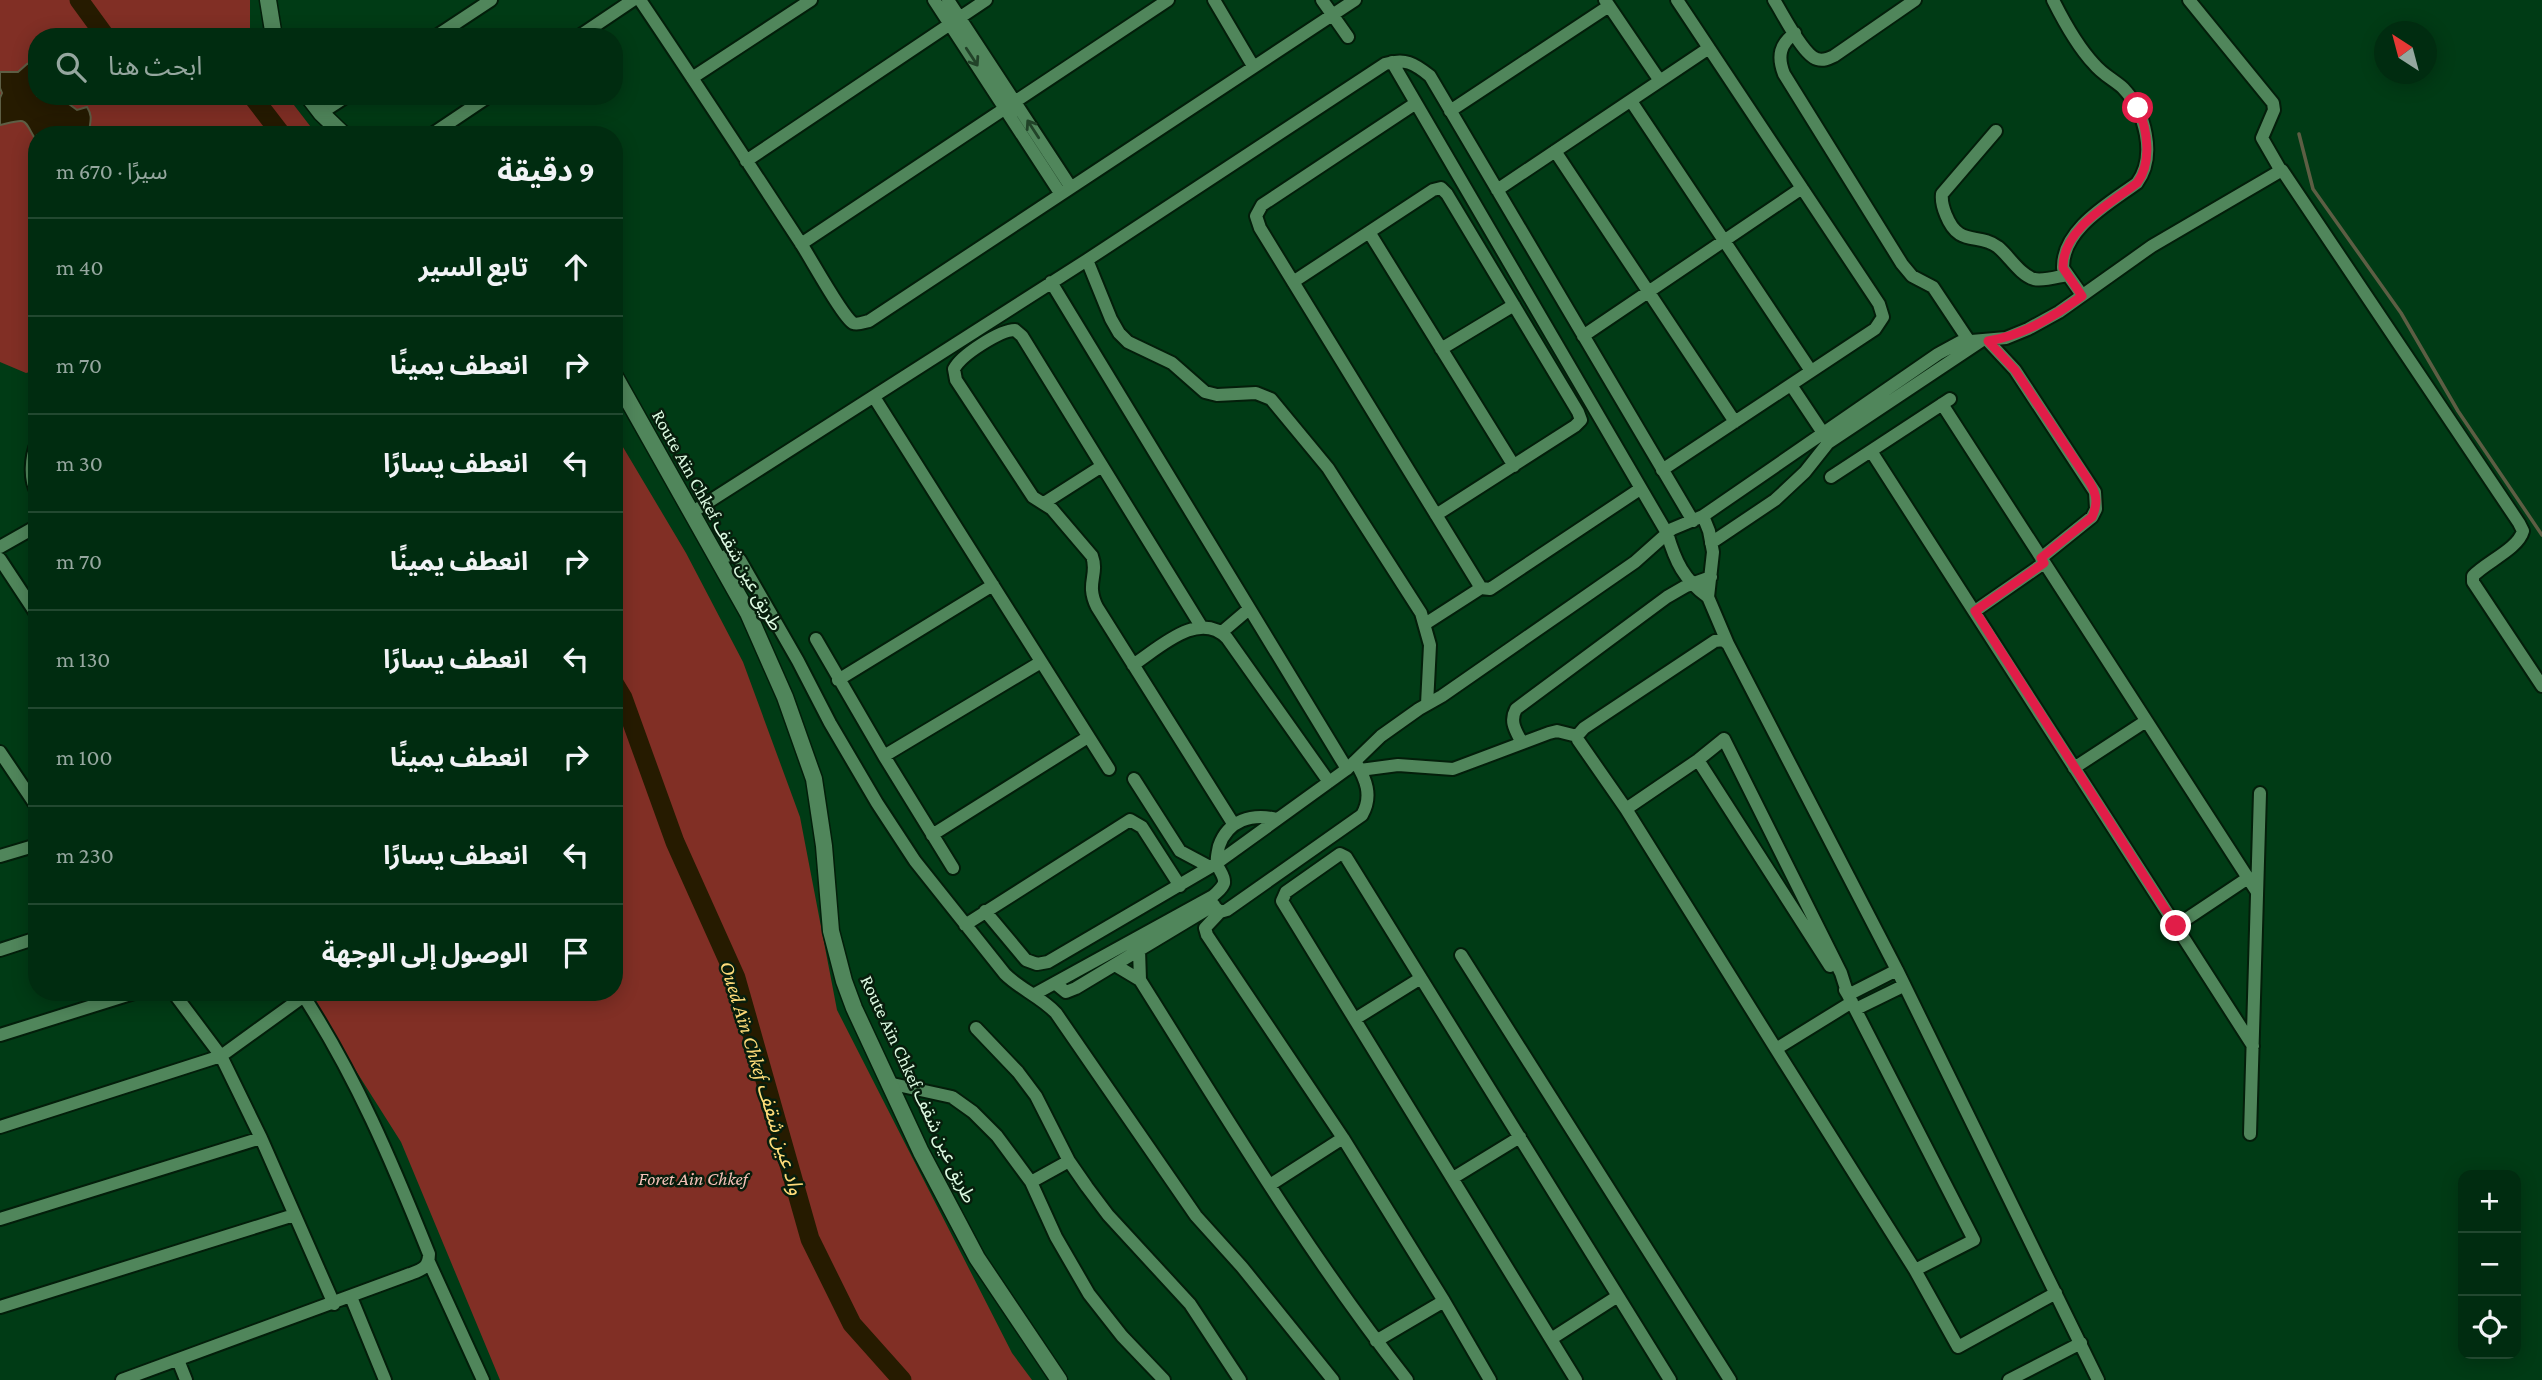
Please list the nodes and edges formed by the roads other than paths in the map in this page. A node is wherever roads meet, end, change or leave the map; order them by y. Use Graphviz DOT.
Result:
graph roads {
  1 [pos="268,0"];
  2 [pos="491,0"];
  3 [pos="633,0"];
  4 [pos="640,0"];
  5 [pos="811,0"];
  6 [pos="934,0"];
  7 [pos="948,0"];
  8 [pos="986,0"];
  9 [pos="1168,0"];
  10 [pos="1214,0"];
  11 [pos="1322,0"];
  12 [pos="1355,0"];
  13 [pos="1676,0"];
  14 [pos="1774,0"];
  15 [pos="1915,0"];
  16 [pos="2053,0"];
  17 [pos="2189,0"];
  18 [pos="1607,3"];
  19 [pos="1333,15"];
  20 [pos="955,20"];
  21 [pos="273,28"];
  22 [pos="449,28"];
  23 [pos="591,28"];
  24 [pos="1795,33"];
  25 [pos="1348,37"];
  26 [pos="1709,48"];
  27 [pos="1391,62"];
  28 [pos="1252,66"];
  29 [pos="692,78"];
  30 [pos="1660,81"];
  31 [pos="1631,100"];
  32 [pos="1416,103"];
  33 [pos="1010,104"];
  34 [pos="314,105"];
  35 [pos="334,105"];
  36 [pos="476,105"];
  37 [pos="1451,111"];
  38 [pos="321,114"];
  39 [pos="334,126"];
  40 [pos="444,126"];
  41 [pos="1996,131"];
  42 [pos="1555,152"];
  43 [pos="746,162"];
  44 [pos="2281,171"];
  45 [pos="1802,188"];
  46 [pos="1065,190"];
  47 [pos="1497,190"];
  48 [pos="1369,232"];
  49 [pos="1724,241"];
  50 [pos="802,244"];
  51 [pos="1087,260"];
  52 [pos="2067,275"];
  53 [pos="1051,282"];
  54 [pos="1293,282"];
  55 [pos="1648,292"];
  56 [pos="2082,296"];
  57 [pos="1514,305"];
  58 [pos="974,331"];
  59 [pos="1583,337"];
  60 [pos="1979,341"];
  61 [pos="983,344"];
  62 [pos="1441,349"];
  63 [pos="1811,371"];
  64 [pos="1791,385"];
  65 [pos="623,391"];
  66 [pos="874,397"];
  67 [pos="1735,422"];
  68 [pos="1823,433"];
  69 [pos="1871,451"];
  70 [pos="1102,466"];
  71 [pos="1514,466"];
  72 [pos="1662,470"];
  73 [pos="1831,477"];
  74 [pos="1640,489"];
  75 [pos="1044,503"];
  76 [pos="691,513"];
  77 [pos="1436,515"];
  78 [pos="1698,519"];
  79 [pos="28,531"];
  80 [pos="1667,533"];
  81 [pos="1711,543"];
  82 [pos="0,547"];
  83 [pos="0,559"];
  84 [pos="718,559"];
  85 [pos="2042,561"];
  86 [pos="1711,577"];
  87 [pos="1692,584"];
  88 [pos="993,585"];
  89 [pos="1481,588"];
  90 [pos="1708,597"];
  91 [pos="28,601"];
  92 [pos="1249,609"];
  93 [pos="1975,611"];
  94 [pos="1425,624"];
  95 [pos="1201,626"];
  96 [pos="1222,632"];
  97 [pos="816,639"];
  98 [pos="1728,644"];
  99 [pos="1041,662"];
  100 [pos="1133,665"];
  101 [pos="838,680"];
  102 [pos="2542,686"];
  103 [pos="1427,704"];
  104 [pos="2146,721"];
  105 [pos="1577,736"];
  106 [pos="1088,737"];
  107 [pos="1522,743"];
  108 [pos="1,755"];
  109 [pos="884,756"];
  110 [pos="1698,760"];
  111 [pos="1354,767"];
  112 [pos="2074,768"];
  113 [pos="1110,769"];
  114 [pos="1134,779"];
  115 [pos="1329,782"];
  116 [pos="2260,793"];
  117 [pos="28,794"];
  118 [pos="1626,809"];
  119 [pos="1277,819"];
  120 [pos="1234,825"];
  121 [pos="932,835"];
  122 [pos="28,848"];
  123 [pos="0,856"];
  124 [pos="1299,860"];
  125 [pos="1213,865"];
  126 [pos="953,868"];
  127 [pos="1310,875"];
  128 [pos="2248,878"];
  129 [pos="1180,886"];
  130 [pos="2257,892"];
  131 [pos="1214,905"];
  132 [pos="985,911"];
  133 [pos="965,925"];
  134 [pos="2176,926"];
  135 [pos="28,941"];
  136 [pos="0,950"];
  137 [pos="1139,950"];
  138 [pos="1461,956"];
  139 [pos="1115,965"];
  140 [pos="1897,970"];
  141 [pos="1421,978"];
  142 [pos="1140,980"];
  143 [pos="1055,983"];
  144 [pos="1903,986"];
  145 [pos="1033,995"];
  146 [pos="108,1001"];
  147 [pos="180,1001"];
  148 [pos="294,1001"];
  149 [pos="307,1001"];
  150 [pos="1852,1002"];
  151 [pos="1355,1019"];
  152 [pos="976,1028"];
  153 [pos="0,1035"];
  154 [pos="2253,1046"];
  155 [pos="1776,1049"];
  156 [pos="220,1056"];
  157 [pos="888,1083"];
  158 [pos="0,1126"];
  159 [pos="2250,1134"];
  160 [pos="1520,1137"];
  161 [pos="261,1138"];
  162 [pos="1343,1138"];
  163 [pos="1069,1161"];
  164 [pos="1453,1178"];
  165 [pos="1031,1182"];
  166 [pos="1269,1185"];
  167 [pos="295,1215"];
  168 [pos="0,1219"];
  169 [pos="429,1262"];
  170 [pos="1915,1270"];
  171 [pos="2056,1293"];
  172 [pos="1618,1296"];
  173 [pos="351,1297"];
  174 [pos="1444,1301"];
  175 [pos="334,1304"];
  176 [pos="0,1307"];
  177 [pos="1551,1339"];
  178 [pos="1376,1340"];
  179 [pos="2081,1343"];
  180 [pos="178,1360"];
  181 [pos="122,1380"];
  182 [pos="186,1380"];
  183 [pos="385,1380"];
  184 [pos="483,1380"];
  185 [pos="1059,1380"];
  186 [pos="1164,1380"];
  187 [pos="1240,1380"];
  188 [pos="1333,1380"];
  189 [pos="1407,1380"];
  190 [pos="1490,1380"];
  191 [pos="1576,1380"];
  192 [pos="1670,1380"];
  193 [pos="1730,1380"];
  194 [pos="2009,1380"];
  195 [pos="2098,1380"];
  1 -- 21 [label="street"];
  2 -- 22 [label="street"];
  3 -- 23 [label="street"];
  4 -- 29 [label="street"];
  5 -- 29 [label="street"];
  6 -- 20 [label="street"];
  7 -- 20 [label="street"];
  8 -- 20 [label="street"];
  9 -- 33 [label="street"];
  10 -- 28 [label="street"];
  11 -- 19 [label="street"];
  12 -- 19 [label="street"];
  13 -- 26 [label="street"];
  14 -- 24 [label="street"];
  15 -- 24 [label="street"];
  16 -- 52 [label="street"];
  17 -- 44 [label="street"];
  18 -- 30 [label="street"];
  18 -- 37 [label="street"];
  19 -- 25 [label="street"];
  19 -- 28 [label="street"];
  20 -- 33 [label="street"];
  20 -- 43 [label="street"];
  24 -- 60 [label="street"];
  26 -- 30 [label="street"];
  26 -- 45 [label="street"];
  27 -- 32 [label="street"];
  27 -- 37 [label="street"];
  27 -- 51 [label="street"];
  28 -- 46 [label="street"];
  29 -- 43 [label="street"];
  30 -- 31 [label="street"];
  31 -- 42 [label="street"];
  31 -- 49 [label="street"];
  32 -- 54 [label="street"];
  32 -- 74 [label="street"];
  33 -- 46 [label="street"];
  33 -- 50 [label="street"];
  34 -- 38 [label="street"];
  35 -- 38 [label="street"];
  36 -- 40 [label="street"];
  37 -- 47 [label="street"];
  38 -- 39 [label="street"];
  41 -- 52 [label="street"];
  42 -- 47 [label="street"];
  42 -- 55 [label="street"];
  43 -- 50 [label="street"];
  44 -- 56 [label="street"];
  44 -- 102 [label="street"];
  45 -- 49 [label="street"];
  45 -- 63 [label="street"];
  46 -- 50 [label="street"];
  47 -- 59 [label="street"];
  48 -- 54 [label="street"];
  48 -- 57 [label="street"];
  48 -- 62 [label="street"];
  49 -- 55 [label="street"];
  49 -- 63 [label="street"];
  51 -- 53 [label="street"];
  51 -- 94 [label="street"];
  52 -- 56 [label="street"];
  53 -- 58 [label="street"];
  53 -- 92 [label="street"];
  54 -- 77 [label="street"];
  55 -- 59 [label="street"];
  55 -- 67 [label="street"];
  56 -- 60 [label="street"];
  57 -- 62 [label="street"];
  57 -- 71 [label="street"];
  58 -- 61 [label="street"];
  58 -- 66 [label="street"];
  59 -- 72 [label="street"];
  60 -- 68 [label="street"];
  60 -- 81 [label="street"];
  60 -- 85 [label="street"];
  61 -- 70 [label="street"];
  61 -- 75 [label="street"];
  62 -- 71 [label="street"];
  63 -- 64 [label="street"];
  64 -- 67 [label="street"];
  64 -- 68 [label="street"];
  65 -- 76 [label="street, Route Aïn Chkef طريق عين شقف"];
  66 -- 76 [label="street"];
  66 -- 88 [label="street"];
  67 -- 72 [label="street"];
  68 -- 78 [label="street"];
  69 -- 73 [label="street"];
  69 -- 85 [label="street"];
  69 -- 93 [label="street"];
  70 -- 75 [label="street"];
  70 -- 95 [label="street"];
  71 -- 77 [label="street"];
  72 -- 78 [label="street"];
  74 -- 80 [label="street"];
  74 -- 89 [label="street"];
  75 -- 100 [label="street"];
  76 -- 84 [label="street, Route Aïn Chkef طريق عين شقف"];
  77 -- 89 [label="street"];
  78 -- 80 [label="street"];
  78 -- 81 [label="street"];
  79 -- 82 [label="street"];
  80 -- 87 [label="street"];
  80 -- 103 [label="street"];
  81 -- 86 [label="street"];
  83 -- 91 [label="street"];
  84 -- 133 [label="street"];
  84 -- 157 [label="street, Route Aïn Chkef طريق عين شقف"];
  85 -- 93 [label="street"];
  85 -- 104 [label="street"];
  86 -- 87 [label="street"];
  86 -- 90 [label="street"];
  87 -- 90 [label="street"];
  87 -- 107 [label="street"];
  88 -- 99 [label="street"];
  88 -- 101 [label="street"];
  89 -- 94 [label="street"];
  90 -- 98 [label="street"];
  92 -- 96 [label="street"];
  92 -- 111 [label="street"];
  93 -- 112 [label="street"];
  94 -- 103 [label="street"];
  95 -- 96 [label="street"];
  95 -- 100 [label="street"];
  96 -- 115 [label="street"];
  97 -- 101 [label="street"];
  98 -- 105 [label="street"];
  98 -- 140 [label="street"];
  99 -- 106 [label="street"];
  99 -- 109 [label="street"];
  100 -- 120 [label="street"];
  101 -- 109 [label="street"];
  103 -- 111 [label="street"];
  104 -- 112 [label="street"];
  104 -- 128 [label="street"];
  105 -- 107 [label="street"];
  105 -- 118 [label="street"];
  106 -- 113 [label="street"];
  106 -- 121 [label="street"];
  107 -- 111 [label="street"];
  108 -- 117 [label="street"];
  109 -- 121 [label="street"];
  110 -- 118 [label="street"];
  110 -- 150 [label="street"];
  110 -- 150 [label="street"];
  111 -- 115 [label="street"];
  111 -- 124 [label="street"];
  112 -- 134 [label="street"];
  114 -- 125 [label="street"];
  115 -- 119 [label="street"];
  116 -- 130 [label="street"];
  118 -- 155 [label="street"];
  119 -- 120 [label="street"];
  119 -- 125 [label="street"];
  120 -- 125 [label="street"];
  121 -- 126 [label="street"];
  122 -- 123 [label="street"];
  124 -- 127 [label="street"];
  124 -- 131 [label="street"];
  125 -- 129 [label="street"];
  125 -- 131 [label="street"];
  127 -- 141 [label="street"];
  127 -- 151 [label="street"];
  128 -- 130 [label="street"];
  128 -- 134 [label="street"];
  129 -- 132 [label="street"];
  129 -- 132 [label="street"];
  130 -- 154 [label="street"];
  131 -- 137 [label="street"];
  131 -- 143 [label="street"];
  131 -- 162 [label="street"];
  132 -- 133 [label="street"];
  133 -- 145 [label="street"];
  134 -- 154 [label="street"];
  135 -- 136 [label="street"];
  137 -- 139 [label="street"];
  137 -- 142 [label="street"];
  138 -- 193 [label="street"];
  139 -- 142 [label="street"];
  139 -- 143 [label="street"];
  140 -- 144 [label="street"];
  140 -- 150 [label="street"];
  141 -- 151 [label="street"];
  141 -- 160 [label="street"];
  142 -- 166 [label="street"];
  143 -- 145 [label="street"];
  144 -- 150 [label="street"];
  144 -- 171 [label="street"];
  145 -- 188 [label="street"];
  146 -- 153 [label="street"];
  147 -- 156 [label="street"];
  148 -- 156 [label="street"];
  149 -- 169 [label="street"];
  150 -- 155 [label="street"];
  150 -- 170 [label="street"];
  151 -- 164 [label="street"];
  152 -- 163 [label="street"];
  154 -- 159 [label="street"];
  155 -- 170 [label="street"];
  156 -- 158 [label="street"];
  156 -- 161 [label="street"];
  157 -- 165 [label="street"];
  157 -- 185 [label="street, Route Aïn Chkef طريق عين شقف"];
  160 -- 164 [label="street"];
  160 -- 172 [label="street"];
  161 -- 167 [label="street"];
  161 -- 168 [label="street"];
  162 -- 166 [label="street"];
  162 -- 174 [label="street"];
  163 -- 165 [label="street"];
  163 -- 187 [label="street"];
  164 -- 177 [label="street"];
  165 -- 186 [label="street"];
  166 -- 178 [label="street"];
  167 -- 175 [label="street"];
  167 -- 176 [label="street"];
  169 -- 173 [label="street"];
  169 -- 184 [label="street"];
  170 -- 171 [label="street"];
  171 -- 179 [label="street"];
  172 -- 177 [label="street"];
  172 -- 192 [label="street"];
  173 -- 175 [label="street"];
  173 -- 183 [label="street"];
  174 -- 178 [label="street"];
  174 -- 190 [label="street"];
  175 -- 180 [label="street"];
  177 -- 191 [label="street"];
  178 -- 189 [label="street"];
  179 -- 194 [label="street"];
  179 -- 195 [label="street"];
  180 -- 181 [label="street"];
  180 -- 182 [label="street"];
}
